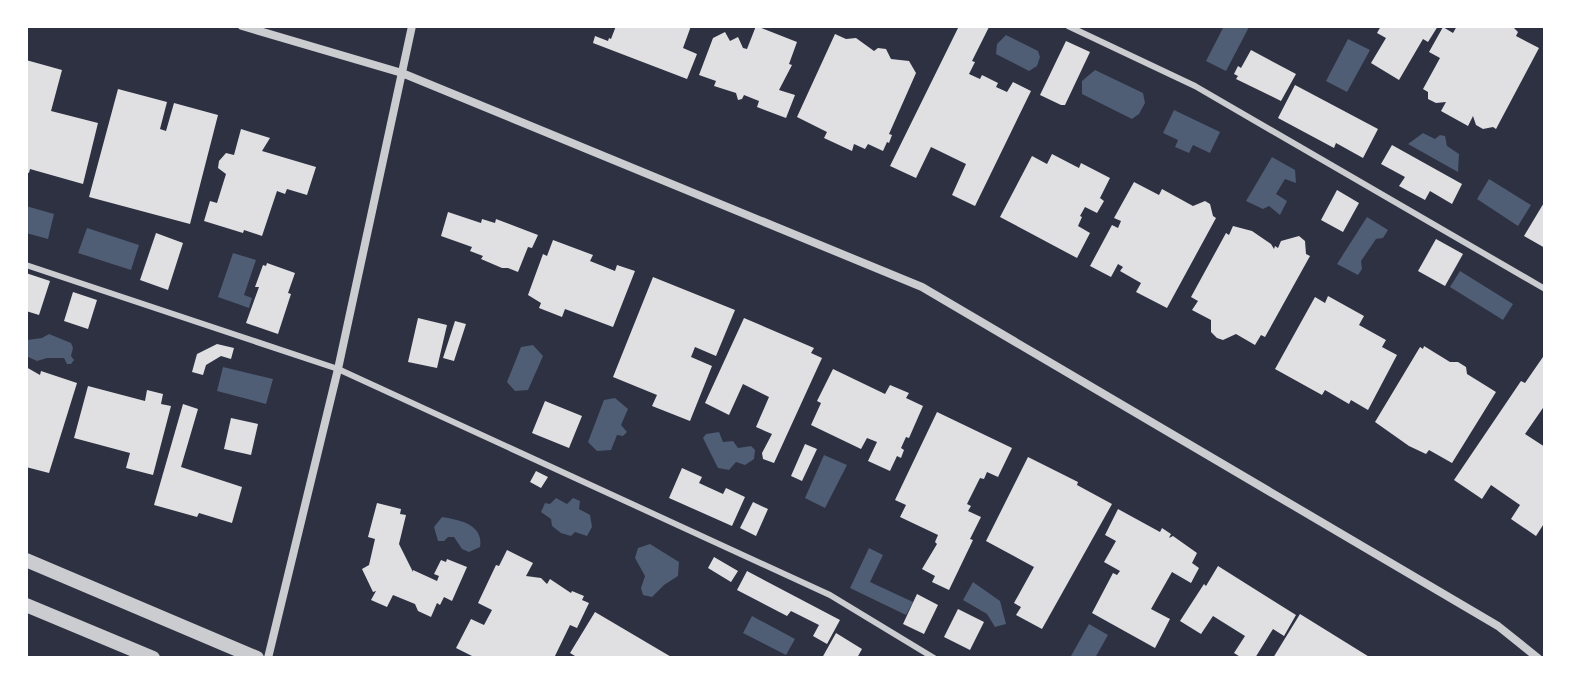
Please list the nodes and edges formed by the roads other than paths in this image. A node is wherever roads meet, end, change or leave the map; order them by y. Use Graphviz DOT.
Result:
graph roads {
  1 [pos="242,26"];
  2 [pos="412,26"];
  3 [pos="1068,26"];
  4 [pos="402,73"];
  5 [pos="26,265"];
  6 [pos="1545,289"];
  7 [pos="338,369"];
  8 [pos="26,560"];
  9 [pos="26,605"];
  10 [pos="153,658"];
  11 [pos="257,658"];
  12 [pos="268,658"];
  13 [pos="934,658"];
  14 [pos="1538,658"];
  1 -- 4 [label="street"];
  2 -- 4 [label="street"];
  3 -- 6 [label="lane"];
  4 -- 7 [label="street"];
  4 -- 14 [label="street"];
  5 -- 7 [label="lane"];
  7 -- 12 [label="street"];
  7 -- 13 [label="lane"];
  8 -- 11 [label="street"];
  9 -- 10 [label="street"];
}
